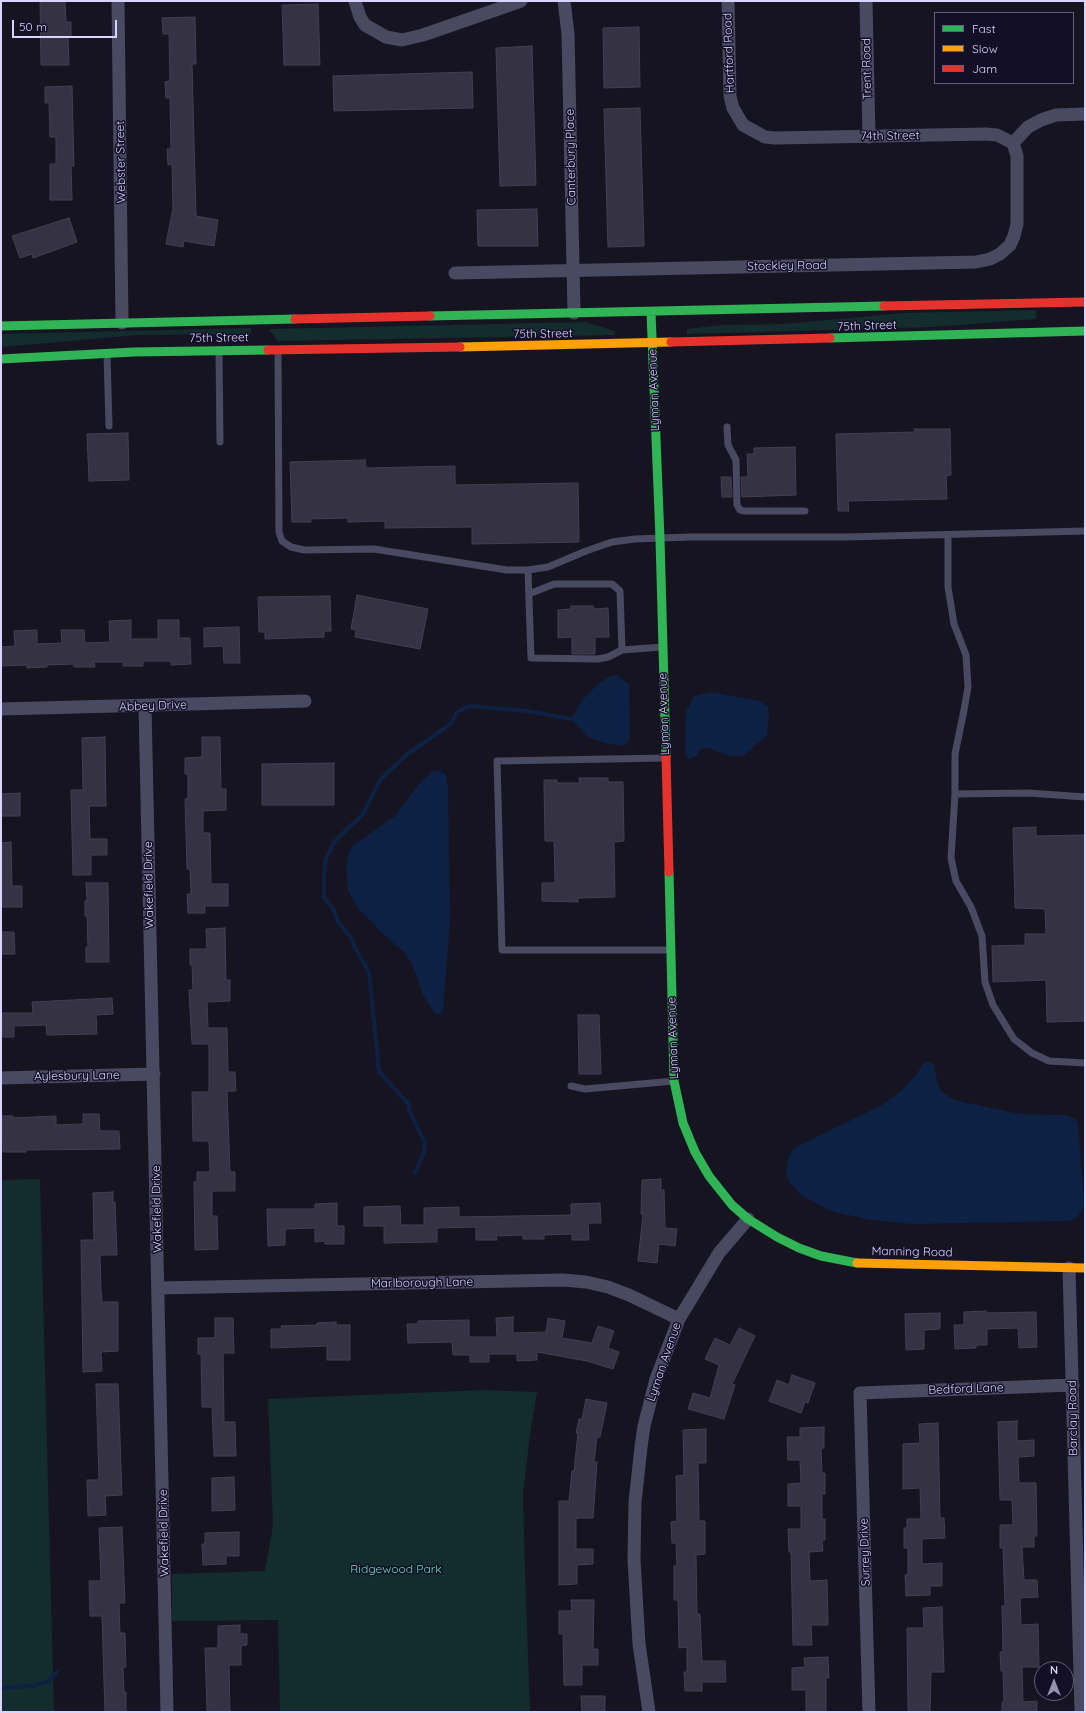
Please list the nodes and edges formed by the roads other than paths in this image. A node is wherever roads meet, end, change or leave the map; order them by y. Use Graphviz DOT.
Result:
graph roads {
  1 [pos="118,1"];
  2 [pos="355,1"];
  3 [pos="521,1"];
  4 [pos="564,1"];
  5 [pos="728,1"];
  6 [pos="866,1"];
  7 [pos="1085,114"];
  8 [pos="765,136"];
  9 [pos="869,136"];
  10 [pos="1013,143"];
  11 [pos="573,271"];
  12 [pos="455,272"];
  13 [pos="1085,302"];
  14 [pos="651,312"];
  15 [pos="574,313"];
  16 [pos="265,320"];
  17 [pos="122,323"];
  18 [pos="1,326"];
  19 [pos="264,331"];
  20 [pos="1085,331"];
  21 [pos="259,339"];
  22 [pos="652,343"];
  23 [pos="278,349"];
  24 [pos="219,350"];
  25 [pos="233,350"];
  26 [pos="107,354"];
  27 [pos="1,359"];
  28 [pos="109,426"];
  29 [pos="727,427"];
  30 [pos="220,442"];
  31 [pos="805,510"];
  32 [pos="1085,531"];
  33 [pos="948,534"];
  34 [pos="660,539"];
  35 [pos="528,570"];
  36 [pos="529,594"];
  37 [pos="662,648"];
  38 [pos="622,650"];
  39 [pos="305,701"];
  40 [pos="145,706"];
  41 [pos="1,709"];
  42 [pos="665,758"];
  43 [pos="955,794"];
  44 [pos="1085,797"];
  45 [pos="670,950"];
  46 [pos="1085,1063"];
  47 [pos="154,1074"];
  48 [pos="1,1078"];
  49 [pos="674,1081"];
  50 [pos="571,1086"];
  51 [pos="748,1219"];
  52 [pos="1069,1268"];
  53 [pos="1085,1268"];
  54 [pos="158,1288"];
  55 [pos="679,1319"];
  56 [pos="1072,1385"];
  57 [pos="860,1392"];
  58 [pos="167,1712"];
  59 [pos="649,1712"];
  60 [pos="869,1712"];
  61 [pos="1081,1712"];
  1 -- 17 [label="street, Webster Street"];
  2 -- 3 [label="street"];
  4 -- 11 [label="street, Canterbury Place"];
  5 -- 8 [label="street, Hartford Road"];
  6 -- 9 [label="street, Trent Road"];
  7 -- 10 [label="street"];
  8 -- 9 [label="street, 74th Street"];
  9 -- 10 [label="street, 74th Street"];
  10 -- 11 [label="street, Stockley Road"];
  11 -- 12 [label="street, Stockley Road"];
  11 -- 15 [label="street, Canterbury Place"];
  13 -- 14 [label="main road, 75th Street"];
  14 -- 15 [label="main road, 75th Street"];
  14 -- 22 [label="main road, Lyman Avenue"];
  15 -- 16 [label="main road, 75th Street"];
  16 -- 17 [label="main road, 75th Street"];
  16 -- 19 [label="main road"];
  17 -- 18 [label="main road, 75th Street"];
  20 -- 22 [label="main road, 75th Street"];
  21 -- 25 [label="main road"];
  22 -- 23 [label="main road, 75th Street"];
  22 -- 34 [label="main road, Lyman Avenue"];
  23 -- 25 [label="main road, 75th Street"];
  23 -- 35 [label="lane"];
  24 -- 25 [label="main road, 75th Street"];
  24 -- 26 [label="main road, 75th Street"];
  24 -- 30 [label="lane"];
  26 -- 27 [label="main road, 75th Street"];
  26 -- 28 [label="lane"];
  29 -- 31 [label="lane"];
  32 -- 33 [label="lane"];
  33 -- 34 [label="lane"];
  33 -- 43 [label="lane"];
  34 -- 35 [label="lane"];
  34 -- 37 [label="main road, Lyman Avenue"];
  35 -- 36 [label="lane"];
  36 -- 38 [label="lane"];
  36 -- 38 [label="lane"];
  37 -- 38 [label="lane"];
  37 -- 42 [label="main road, Lyman Avenue"];
  39 -- 40 [label="street, Abbey Drive"];
  40 -- 41 [label="street, Abbey Drive"];
  40 -- 47 [label="street, Wakefield Drive"];
  42 -- 45 [label="main road, Lyman Avenue"];
  42 -- 45 [label="lane"];
  43 -- 44 [label="lane"];
  43 -- 46 [label="lane"];
  45 -- 49 [label="main road, Lyman Avenue"];
  47 -- 48 [label="street, Aylesbury Lane"];
  47 -- 54 [label="street, Wakefield Drive"];
  49 -- 50 [label="lane"];
  49 -- 51 [label="main road, Lyman Avenue"];
  51 -- 52 [label="main road, Manning Road"];
  51 -- 55 [label="street, Lyman Avenue"];
  52 -- 53 [label="main road, Manning Road"];
  52 -- 56 [label="street, Barclay Road"];
  54 -- 55 [label="street, Marlborough Lane"];
  54 -- 58 [label="street, Wakefield Drive"];
  55 -- 59 [label="street, Lyman Avenue"];
  56 -- 57 [label="street, Bedford Lane"];
  56 -- 61 [label="street, Barclay Road"];
  57 -- 60 [label="street, Surrey Drive"];
}
